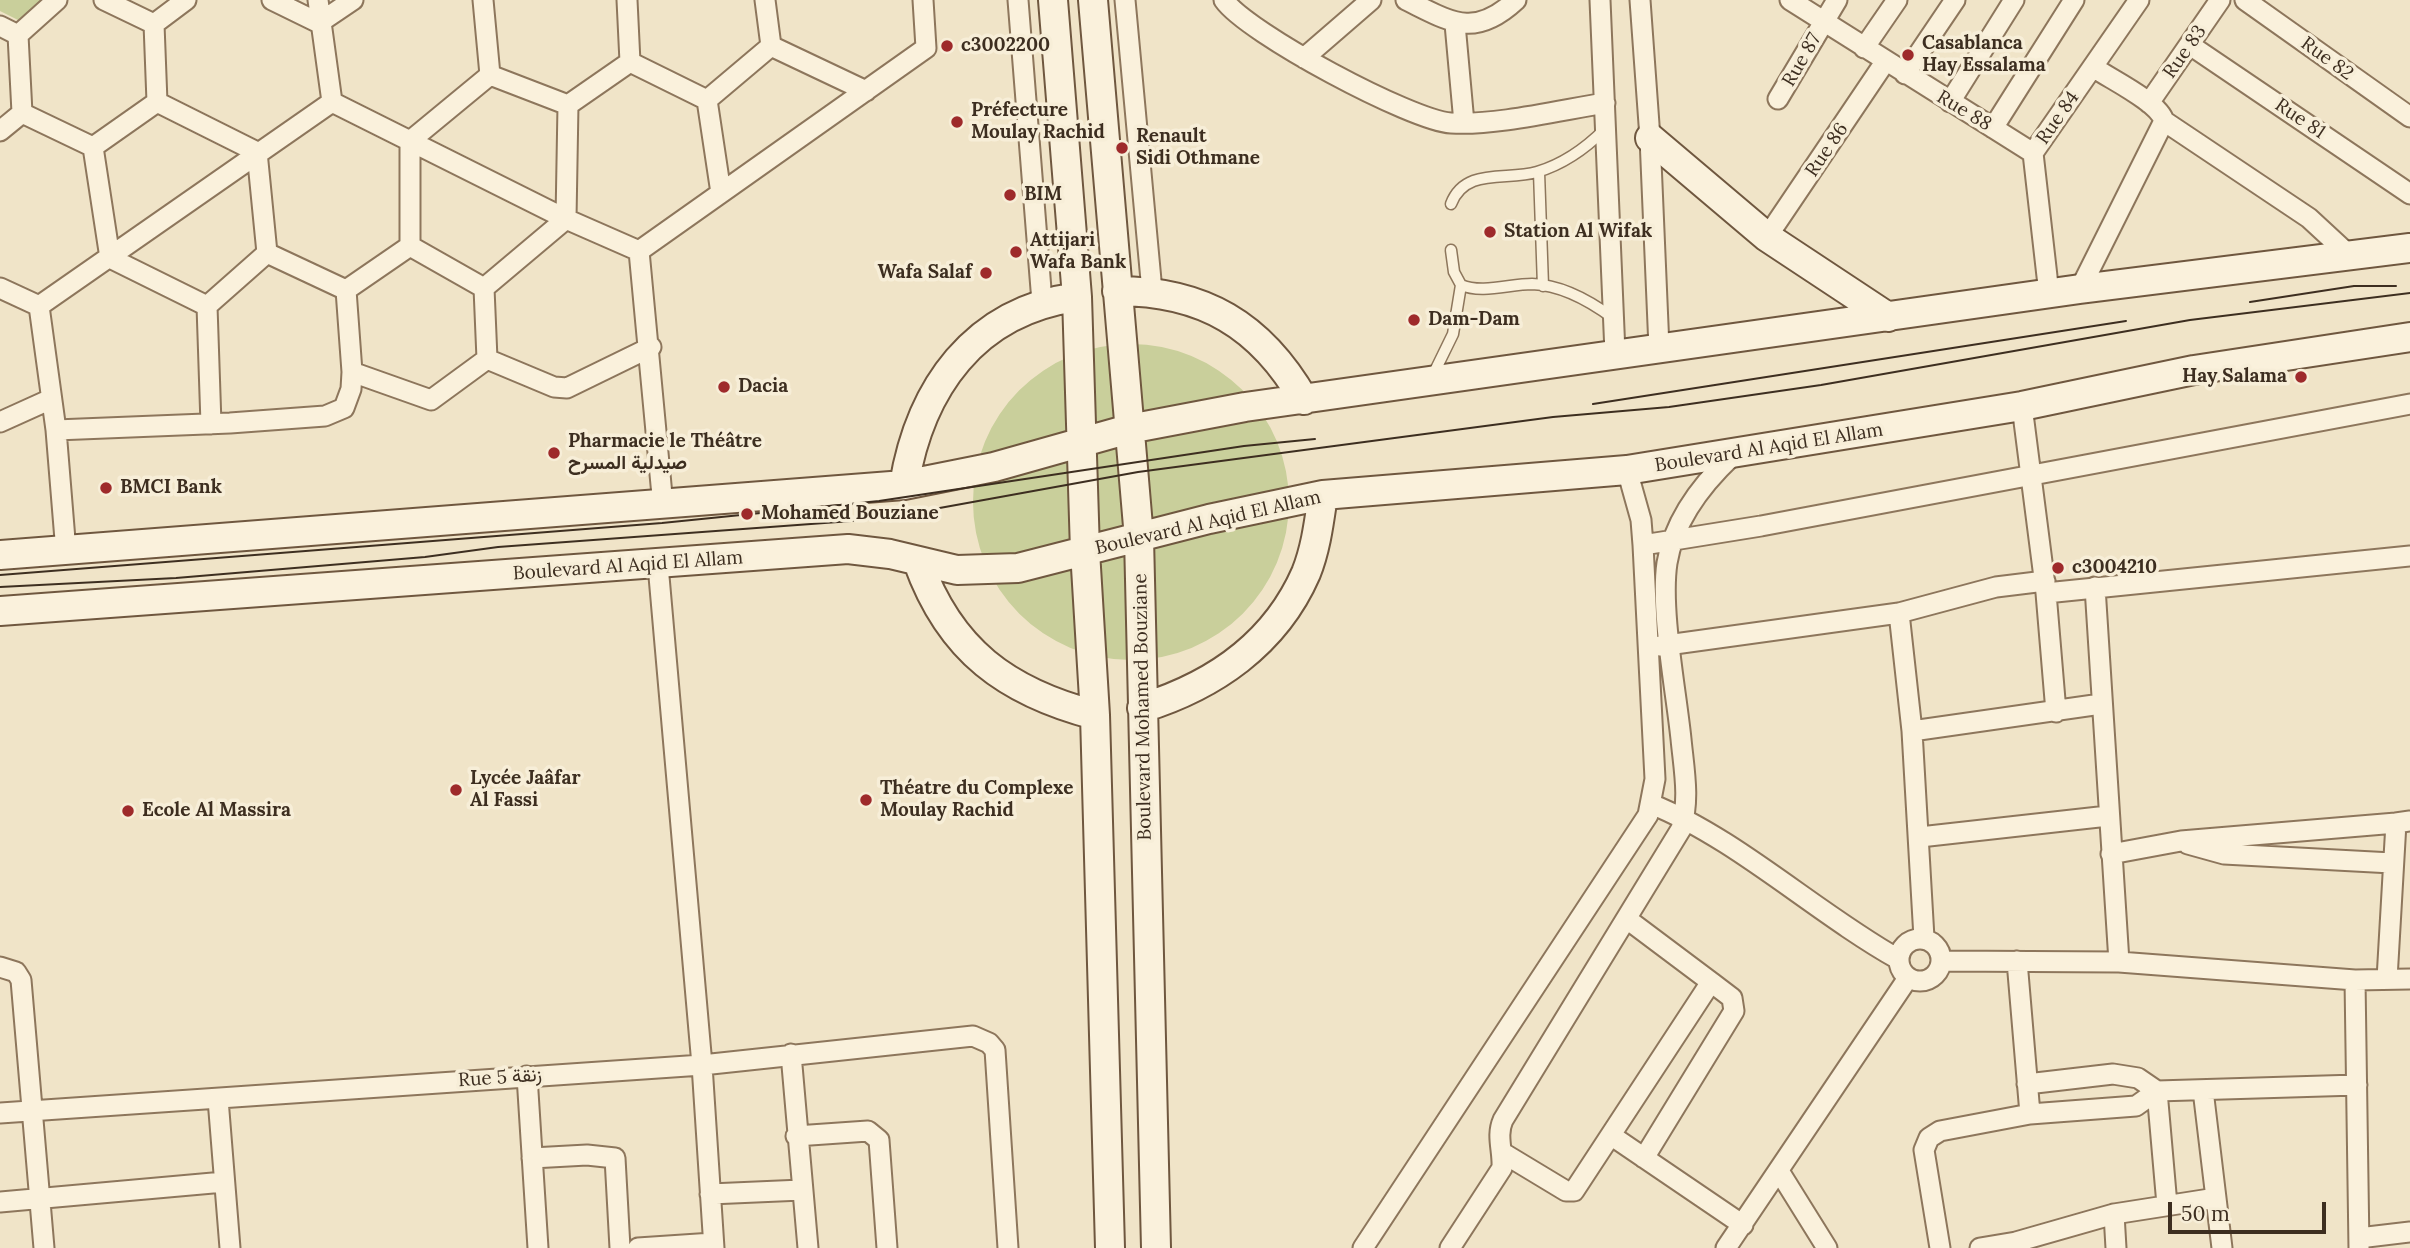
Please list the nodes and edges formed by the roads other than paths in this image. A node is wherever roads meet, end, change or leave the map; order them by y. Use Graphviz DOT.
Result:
graph roads {
  1 [pos="57,0"];
  2 [pos="104,0"];
  3 [pos="187,0"];
  4 [pos="272,0"];
  5 [pos="317,0"];
  6 [pos="353,0"];
  7 [pos="483,0"];
  8 [pos="627,0"];
  9 [pos="765,0"];
  10 [pos="923,0"];
  11 [pos="1018,0"];
  12 [pos="1053,0"];
  13 [pos="1093,0"];
  14 [pos="1125,0"];
  15 [pos="1224,0"];
  16 [pos="1371,0"];
  17 [pos="1406,0"];
  18 [pos="1516,0"];
  19 [pos="1600,0"];
  20 [pos="1640,0"];
  21 [pos="1790,0"];
  22 [pos="1836,0"];
  23 [pos="1896,0"];
  24 [pos="1955,0"];
  25 [pos="2014,0"];
  26 [pos="2074,0"];
  27 [pos="2138,0"];
  28 [pos="2220,0"];
  29 [pos="2245,0"];
  30 [pos="1825,20"];
  31 [pos="319,23"];
  32 [pos="154,24"];
  33 [pos="1455,24"];
  34 [pos="9,31"];
  35 [pos="2190,45"];
  36 [pos="771,46"];
  37 [pos="1864,48"];
  38 [pos="1304,58"];
  39 [pos="630,62"];
  40 [pos="1885,62"];
  41 [pos="2093,67"];
  42 [pos="1905,74"];
  43 [pos="490,75"];
  44 [pos="866,91"];
  45 [pos="1778,99"];
  46 [pos="707,100"];
  47 [pos="156,102"];
  48 [pos="332,102"];
  49 [pos="1950,102"];
  50 [pos="1605,103"];
  51 [pos="2149,103"];
  52 [pos="568,106"];
  53 [pos="22,113"];
  54 [pos="2410,117"];
  55 [pos="1464,123"];
  56 [pos="2164,125"];
  57 [pos="1605,128"];
  58 [pos="1993,128"];
  59 [pos="0,131"];
  60 [pos="1650,138"];
  61 [pos="410,141"];
  62 [pos="93,147"];
  63 [pos="257,152"];
  64 [pos="2033,153"];
  65 [pos="1539,172"];
  66 [pos="721,193"];
  67 [pos="2410,194"];
  68 [pos="1451,204"];
  69 [pos="566,219"];
  70 [pos="1766,237"];
  71 [pos="410,246"];
  72 [pos="2410,248"];
  73 [pos="1451,250"];
  74 [pos="639,251"];
  75 [pos="267,253"];
  76 [pos="2349,255"];
  77 [pos="110,258"];
  78 [pos="1461,285"];
  79 [pos="1543,286"];
  80 [pos="0,288"];
  81 [pos="484,288"];
  82 [pos="2080,289"];
  83 [pos="346,290"];
  84 [pos="1117,291"];
  85 [pos="1152,291"];
  86 [pos="2049,294"];
  87 [pos="1077,298"];
  88 [pos="1042,302"];
  89 [pos="39,306"];
  90 [pos="207,306"];
  91 [pos="1888,317"];
  92 [pos="1615,319"];
  93 [pos="2410,337"];
  94 [pos="650,347"];
  95 [pos="1659,348"];
  96 [pos="1615,353"];
  97 [pos="487,359"];
  98 [pos="352,372"];
  99 [pos="1429,381"];
  100 [pos="51,399"];
  101 [pos="1304,400"];
  102 [pos="2410,404"];
  103 [pos="2022,406"];
  104 [pos="0,422"];
  105 [pos="211,424"];
  106 [pos="1129,429"];
  107 [pos="56,430"];
  108 [pos="1082,442"];
  109 [pos="1733,455"];
  110 [pos="1627,470"];
  111 [pos="2031,475"];
  112 [pos="904,485"];
  113 [pos="1323,495"];
  114 [pos="663,506"];
  115 [pos="1139,538"];
  116 [pos="1673,542"];
  117 [pos="1643,545"];
  118 [pos="1085,551"];
  119 [pos="66,552"];
  120 [pos="0,555"];
  121 [pos="2410,556"];
  122 [pos="918,562"];
  123 [pos="658,565"];
  124 [pos="2045,587"];
  125 [pos="2095,587"];
  126 [pos="0,611"];
  127 [pos="1899,613"];
  128 [pos="1671,645"];
  129 [pos="1648,646"];
  130 [pos="2101,704"];
  131 [pos="1142,708"];
  132 [pos="2056,712"];
  133 [pos="1096,715"];
  134 [pos="1912,731"];
  135 [pos="1651,804"];
  136 [pos="2108,816"];
  137 [pos="1684,817"];
  138 [pos="2403,822"];
  139 [pos="1920,837"];
  140 [pos="2181,841"];
  141 [pos="2111,854"];
  142 [pos="2392,863"];
  143 [pos="1627,919"];
  144 [pos="1924,938"];
  145 [pos="1898,959"];
  146 [pos="1941,961"];
  147 [pos="2017,961"];
  148 [pos="2119,962"];
  149 [pos="0,967"];
  150 [pos="1908,978"];
  151 [pos="2387,979"];
  152 [pos="2410,979"];
  153 [pos="2356,980"];
  154 [pos="1711,982"];
  155 [pos="791,1054"];
  156 [pos="702,1065"];
  157 [pos="527,1076"];
  158 [pos="2028,1084"];
  159 [pos="2357,1085"];
  160 [pos="2203,1090"];
  161 [pos="2157,1091"];
  162 [pos="218,1099"];
  163 [pos="33,1111"];
  164 [pos="0,1114"];
  165 [pos="2030,1114"];
  166 [pos="796,1136"];
  167 [pos="1612,1136"];
  168 [pos="1503,1153"];
  169 [pos="532,1158"];
  170 [pos="1644,1158"];
  171 [pos="1779,1171"];
  172 [pos="224,1182"];
  173 [pos="802,1190"];
  174 [pos="710,1194"];
  175 [pos="2216,1198"];
  176 [pos="40,1199"];
  177 [pos="0,1202"];
  178 [pos="2167,1205"];
  179 [pos="2114,1214"];
  180 [pos="1743,1225"];
  181 [pos="2410,1232"];
  182 [pos="2042,1241"];
  183 [pos="2359,1243"];
  184 [pos="713,1246"];
  185 [pos="44,1248"];
  186 [pos="230,1248"];
  187 [pos="538,1248"];
  188 [pos="620,1248"];
  189 [pos="638,1248"];
  190 [pos="808,1248"];
  191 [pos="887,1248"];
  192 [pos="1008,1248"];
  193 [pos="1110,1248"];
  194 [pos="1156,1248"];
  195 [pos="1363,1248"];
  196 [pos="1450,1248"];
  197 [pos="1726,1248"];
  198 [pos="1827,1248"];
  199 [pos="1940,1248"];
  200 [pos="1980,1248"];
  201 [pos="2116,1248"];
  202 [pos="2222,1248"];
  1 -- 34 [label="street"];
  2 -- 32 [label="street"];
  3 -- 32 [label="street"];
  4 -- 31 [label="street"];
  5 -- 31 [label="street"];
  6 -- 31 [label="street"];
  7 -- 43 [label="street"];
  8 -- 39 [label="street"];
  9 -- 36 [label="street"];
  10 -- 44 [label="street"];
  11 -- 88 [label="street"];
  12 -- 87 [label="main road"];
  13 -- 84 [label="main road, Boulevard Mohamed Bouziane"];
  14 -- 85 [label="street"];
  15 -- 38 [label="street"];
  16 -- 38 [label="street"];
  17 -- 33 [label="street"];
  18 -- 33 [label="street"];
  19 -- 50 [label="street"];
  20 -- 60 [label="street"];
  21 -- 30 [label="street, Rue 88"];
  22 -- 30 [label="street, Rue 87"];
  23 -- 37 [label="street"];
  24 -- 42 [label="street"];
  25 -- 49 [label="street"];
  26 -- 58 [label="street"];
  27 -- 41 [label="street, Rue 84"];
  28 -- 35 [label="street, Rue 83"];
  29 -- 54 [label="street, Rue 82"];
  30 -- 37 [label="street, Rue 88"];
  30 -- 45 [label="street, Rue 87"];
  31 -- 48 [label="street"];
  32 -- 47 [label="street"];
  33 -- 55 [label="street"];
  34 -- 53 [label="street"];
  35 -- 51 [label="street, Rue 83"];
  35 -- 67 [label="street, Rue 81"];
  36 -- 44 [label="street"];
  36 -- 46 [label="street"];
  37 -- 40 [label="street, Rue 88"];
  38 -- 55 [label="street"];
  39 -- 46 [label="street"];
  39 -- 52 [label="street"];
  40 -- 42 [label="street, Rue 88"];
  40 -- 70 [label="street, Rue 86"];
  41 -- 51 [label="street"];
  41 -- 64 [label="street, Rue 84"];
  42 -- 49 [label="street, Rue 88"];
  43 -- 52 [label="street"];
  43 -- 61 [label="street"];
  44 -- 66 [label="street"];
  46 -- 66 [label="street"];
  47 -- 62 [label="street"];
  47 -- 63 [label="street"];
  48 -- 61 [label="street"];
  48 -- 63 [label="street"];
  49 -- 58 [label="street, Rue 88"];
  50 -- 55 [label="street"];
  50 -- 57 [label="street"];
  51 -- 56 [label="street"];
  52 -- 69 [label="street"];
  53 -- 59 [label="street"];
  53 -- 62 [label="street"];
  56 -- 76 [label="street"];
  56 -- 82 [label="street"];
  57 -- 65 [label="lane"];
  57 -- 92 [label="street"];
  58 -- 64 [label="street, Rue 88"];
  60 -- 70 [label="main road"];
  60 -- 95 [label="street"];
  61 -- 69 [label="street"];
  61 -- 71 [label="street"];
  62 -- 77 [label="street"];
  63 -- 75 [label="street"];
  63 -- 77 [label="street"];
  64 -- 86 [label="street, Rue 84"];
  65 -- 68 [label="lane"];
  65 -- 79 [label="lane"];
  66 -- 74 [label="street"];
  69 -- 74 [label="street"];
  69 -- 81 [label="street"];
  70 -- 91 [label="main road"];
  71 -- 81 [label="street"];
  71 -- 83 [label="street"];
  72 -- 76 [label="main road"];
  73 -- 78 [label="lane"];
  74 -- 94 [label="street"];
  75 -- 83 [label="street"];
  75 -- 90 [label="street"];
  76 -- 82 [label="main road"];
  77 -- 89 [label="street"];
  77 -- 90 [label="street"];
  78 -- 79 [label="lane"];
  78 -- 99 [label="lane"];
  79 -- 92 [label="lane"];
  80 -- 89 [label="street"];
  81 -- 97 [label="street"];
  82 -- 86 [label="main road"];
  83 -- 98 [label="street"];
  84 -- 85 [label="main road"];
  84 -- 106 [label="main road, Boulevard Mohamed Bouziane"];
  85 -- 101 [label="main road"];
  86 -- 91 [label="main road"];
  87 -- 88 [label="main road"];
  87 -- 108 [label="main road"];
  88 -- 112 [label="main road"];
  89 -- 100 [label="street"];
  90 -- 105 [label="street"];
  91 -- 95 [label="main road"];
  92 -- 96 [label="street"];
  93 -- 103 [label="main road, Boulevard Al Aqid El Allam"];
  94 -- 97 [label="street"];
  94 -- 114 [label="street"];
  95 -- 96 [label="main road"];
  96 -- 99 [label="main road"];
  97 -- 98 [label="street"];
  98 -- 105 [label="street"];
  99 -- 101 [label="main road"];
  100 -- 104 [label="street"];
  100 -- 107 [label="street"];
  101 -- 106 [label="main road"];
  102 -- 111 [label="street"];
  103 -- 109 [label="main road, Boulevard Al Aqid El Allam"];
  103 -- 111 [label="street"];
  105 -- 107 [label="street"];
  106 -- 108 [label="main road"];
  106 -- 115 [label="main road, Boulevard Mohamed Bouziane"];
  107 -- 119 [label="street"];
  108 -- 112 [label="main road"];
  108 -- 118 [label="main road"];
  109 -- 110 [label="main road, Boulevard Al Aqid El Allam"];
  109 -- 116 [label="street"];
  110 -- 113 [label="main road, Boulevard Al Aqid El Allam"];
  110 -- 117 [label="street"];
  111 -- 116 [label="street"];
  111 -- 124 [label="street"];
  112 -- 114 [label="main road"];
  113 -- 115 [label="main road, Boulevard Al Aqid El Allam"];
  113 -- 131 [label="main road"];
  114 -- 119 [label="main road"];
  115 -- 118 [label="main road, Boulevard Al Aqid El Allam"];
  115 -- 131 [label="main road, Boulevard Mohamed Bouziane"];
  116 -- 117 [label="street"];
  116 -- 128 [label="street"];
  117 -- 129 [label="street"];
  118 -- 122 [label="main road, Boulevard Al Aqid El Allam"];
  118 -- 133 [label="main road"];
  119 -- 120 [label="main road"];
  121 -- 125 [label="street"];
  122 -- 123 [label="main road, Boulevard Al Aqid El Allam"];
  122 -- 133 [label="main road"];
  123 -- 126 [label="main road, Boulevard Al Aqid El Allam"];
  123 -- 156 [label="street"];
  124 -- 125 [label="street"];
  124 -- 127 [label="street"];
  124 -- 132 [label="street"];
  125 -- 130 [label="street"];
  127 -- 128 [label="street"];
  127 -- 134 [label="street"];
  128 -- 129 [label="street"];
  128 -- 137 [label="street"];
  129 -- 135 [label="street"];
  130 -- 132 [label="street"];
  130 -- 136 [label="street"];
  131 -- 194 [label="main road, Boulevard Mohamed Bouziane"];
  132 -- 134 [label="street"];
  133 -- 193 [label="main road"];
  134 -- 139 [label="street"];
  135 -- 137 [label="street"];
  135 -- 195 [label="street"];
  136 -- 139 [label="street"];
  136 -- 141 [label="street"];
  137 -- 143 [label="street"];
  137 -- 145 [label="street"];
  138 -- 140 [label="street"];
  138 -- 142 [label="street"];
  139 -- 144 [label="street"];
  140 -- 141 [label="street"];
  140 -- 142 [label="street"];
  141 -- 148 [label="street"];
  142 -- 151 [label="street"];
  143 -- 154 [label="street"];
  143 -- 168 [label="street"];
  144 -- 145 [label="street"];
  144 -- 146 [label="street"];
  145 -- 150 [label="street"];
  146 -- 147 [label="street"];
  146 -- 150 [label="street"];
  147 -- 148 [label="street"];
  147 -- 158 [label="street"];
  148 -- 153 [label="street"];
  149 -- 163 [label="street"];
  150 -- 171 [label="street"];
  151 -- 152 [label="street"];
  151 -- 153 [label="street"];
  153 -- 159 [label="street"];
  154 -- 167 [label="street"];
  154 -- 170 [label="street"];
  155 -- 156 [label="street, Rue 5 زنقة"];
  155 -- 166 [label="street"];
  155 -- 192 [label="street, Rue 5 زنقة"];
  156 -- 157 [label="street, Rue 5 زنقة"];
  156 -- 174 [label="street"];
  157 -- 162 [label="street, Rue 5 زنقة"];
  157 -- 169 [label="street"];
  158 -- 161 [label="street"];
  158 -- 165 [label="street"];
  159 -- 160 [label="street"];
  159 -- 183 [label="street"];
  160 -- 161 [label="street"];
  160 -- 175 [label="street"];
  161 -- 165 [label="street"];
  161 -- 178 [label="street"];
  162 -- 163 [label="street, Rue 5 زنقة"];
  162 -- 172 [label="street"];
  163 -- 164 [label="street, Rue 5 زنقة"];
  163 -- 176 [label="street"];
  165 -- 199 [label="street"];
  166 -- 173 [label="street"];
  166 -- 191 [label="street"];
  167 -- 168 [label="street"];
  167 -- 170 [label="street"];
  168 -- 196 [label="street"];
  169 -- 187 [label="street"];
  169 -- 188 [label="street"];
  170 -- 180 [label="street"];
  171 -- 180 [label="street"];
  171 -- 198 [label="street"];
  172 -- 176 [label="street"];
  172 -- 186 [label="street"];
  173 -- 174 [label="street"];
  173 -- 190 [label="street"];
  174 -- 184 [label="street"];
  175 -- 178 [label="street"];
  175 -- 202 [label="street"];
  176 -- 177 [label="street"];
  176 -- 185 [label="street"];
  178 -- 179 [label="street"];
  179 -- 182 [label="street"];
  179 -- 201 [label="street"];
  180 -- 197 [label="street"];
  181 -- 183 [label="street"];
  182 -- 200 [label="street"];
  184 -- 189 [label="street"];
}
